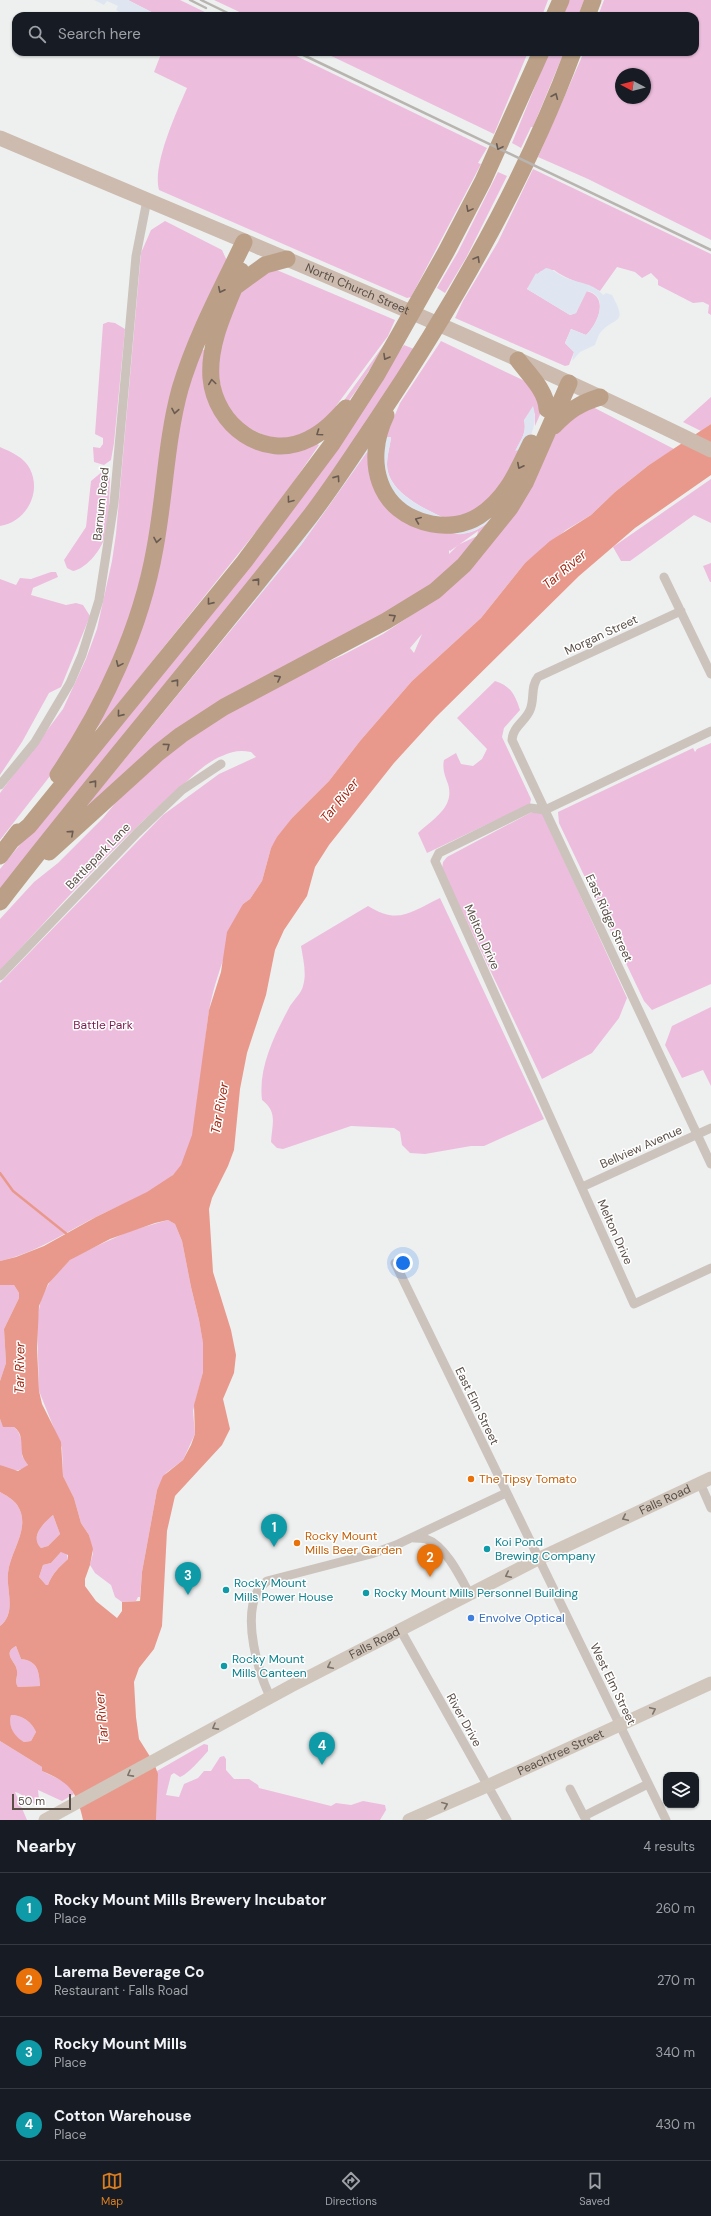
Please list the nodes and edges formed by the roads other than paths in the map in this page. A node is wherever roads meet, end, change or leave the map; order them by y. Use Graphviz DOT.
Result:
graph roads {
  1 [pos="561,0"];
  2 [pos="592,0"];
  3 [pos="556,12"];
  4 [pos="588,12"];
  5 [pos="539,56"];
  6 [pos="571,56"];
  7 [pos="0,138"];
  8 [pos="147,200"];
  9 [pos="248,243"];
  10 [pos="287,259"];
  11 [pos="235,288"];
  12 [pos="417,359"];
  13 [pos="518,360"];
  14 [pos="376,376"];
  15 [pos="565,381"];
  16 [pos="600,398"];
  17 [pos="547,408"];
  18 [pos="548,432"];
  19 [pos="711,450"];
  20 [pos="664,577"];
  21 [pos="681,611"];
  22 [pos="711,674"];
  23 [pos="533,683"];
  24 [pos="711,731"];
  25 [pos="222,764"];
  26 [pos="0,785"];
  27 [pos="545,810"];
  28 [pos="12,841"];
  29 [pos="0,856"];
  30 [pos="11,888"];
  31 [pos="0,902"];
  32 [pos="0,976"];
  33 [pos="711,1128"];
  34 [pos="697,1135"];
  35 [pos="711,1164"];
  36 [pos="582,1187"];
  37 [pos="394,1263"];
  38 [pos="711,1268"];
  39 [pos="705,1481"];
  40 [pos="506,1493"];
  41 [pos="711,1508"];
  42 [pos="413,1538"];
  43 [pos="538,1559"];
  44 [pos="470,1595"];
  45 [pos="401,1631"];
  46 [pos="711,1683"];
  47 [pos="270,1698"];
  48 [pos="619,1725"];
  49 [pos="648,1784"];
  50 [pos="487,1786"];
  51 [pos="570,1789"];
  52 [pos="585,1818"];
  53 [pos="45,1820"];
  54 [pos="409,1820"];
  55 [pos="507,1820"];
  56 [pos="666,1820"];
  1 -- 3 [label="highway"];
  2 -- 4 [label="highway"];
  5 -- 14 [label="highway, one-way"];
  12 -- 6 [label="highway, one-way"];
  7 -- 8 [label="main road, North Church Street"];
  8 -- 9 [label="main road, North Church Street"];
  8 -- 26 [label="street, Barnum Road"];
  9 -- 10 [label="main road, North Church Street"];
  9 -- 11 [label="highway"];
  9 -- 28 [label="highway, one-way"];
  10 -- 11 [label="highway"];
  10 -- 13 [label="main road, North Church Street"];
  14 -- 11 [label="highway, one-way"];
  17 -- 12 [label="highway, one-way"];
  30 -- 12 [label="highway, one-way"];
  13 -- 15 [label="main road, North Church Street"];
  13 -- 17 [label="highway"];
  14 -- 28 [label="highway, one-way"];
  15 -- 16 [label="main road, North Church Street"];
  15 -- 17 [label="highway"];
  15 -- 18 [label="highway"];
  16 -- 18 [label="highway"];
  16 -- 19 [label="main road, North Church Street"];
  30 -- 18 [label="highway, one-way"];
  20 -- 21 [label="street"];
  21 -- 22 [label="street"];
  21 -- 23 [label="street, Morgan Street"];
  23 -- 27 [label="street, East Ridge Street"];
  24 -- 27 [label="street, Melton Drive"];
  25 -- 32 [label="street, Battlepark Lane"];
  27 -- 34 [label="street, East Ridge Street"];
  27 -- 36 [label="street, Melton Drive"];
  28 -- 29 [label="highway"];
  30 -- 31 [label="highway"];
  33 -- 34 [label="street, Bellview Avenue"];
  34 -- 35 [label="street, East Ridge Street"];
  34 -- 36 [label="street, Bellview Avenue"];
  36 -- 38 [label="street, Melton Drive"];
  37 -- 40 [label="street, East Elm Street"];
  39 -- 41 [label="street"];
  39 -- 43 [label="main road, Falls Road, one-way"];
  40 -- 42 [label="street"];
  40 -- 43 [label="street, East Elm Street"];
  42 -- 44 [label="street"];
  42 -- 47 [label="street"];
  43 -- 44 [label="main road, Falls Road, one-way"];
  43 -- 48 [label="street, West Elm Street"];
  44 -- 45 [label="main road, Falls Road"];
  45 -- 47 [label="main road, Falls Road, one-way"];
  45 -- 50 [label="street, River Drive"];
  48 -- 46 [label="main road, Peachtree Street, one-way"];
  47 -- 53 [label="main road, Falls Road, one-way"];
  48 -- 49 [label="street, West Elm Street"];
  48 -- 50 [label="main road, Peachtree Street"];
  49 -- 52 [label="street"];
  49 -- 56 [label="street, West Elm Street"];
  54 -- 50 [label="main road, Peachtree Street, one-way"];
  50 -- 55 [label="street, River Drive"];
  51 -- 52 [label="street"];
}
